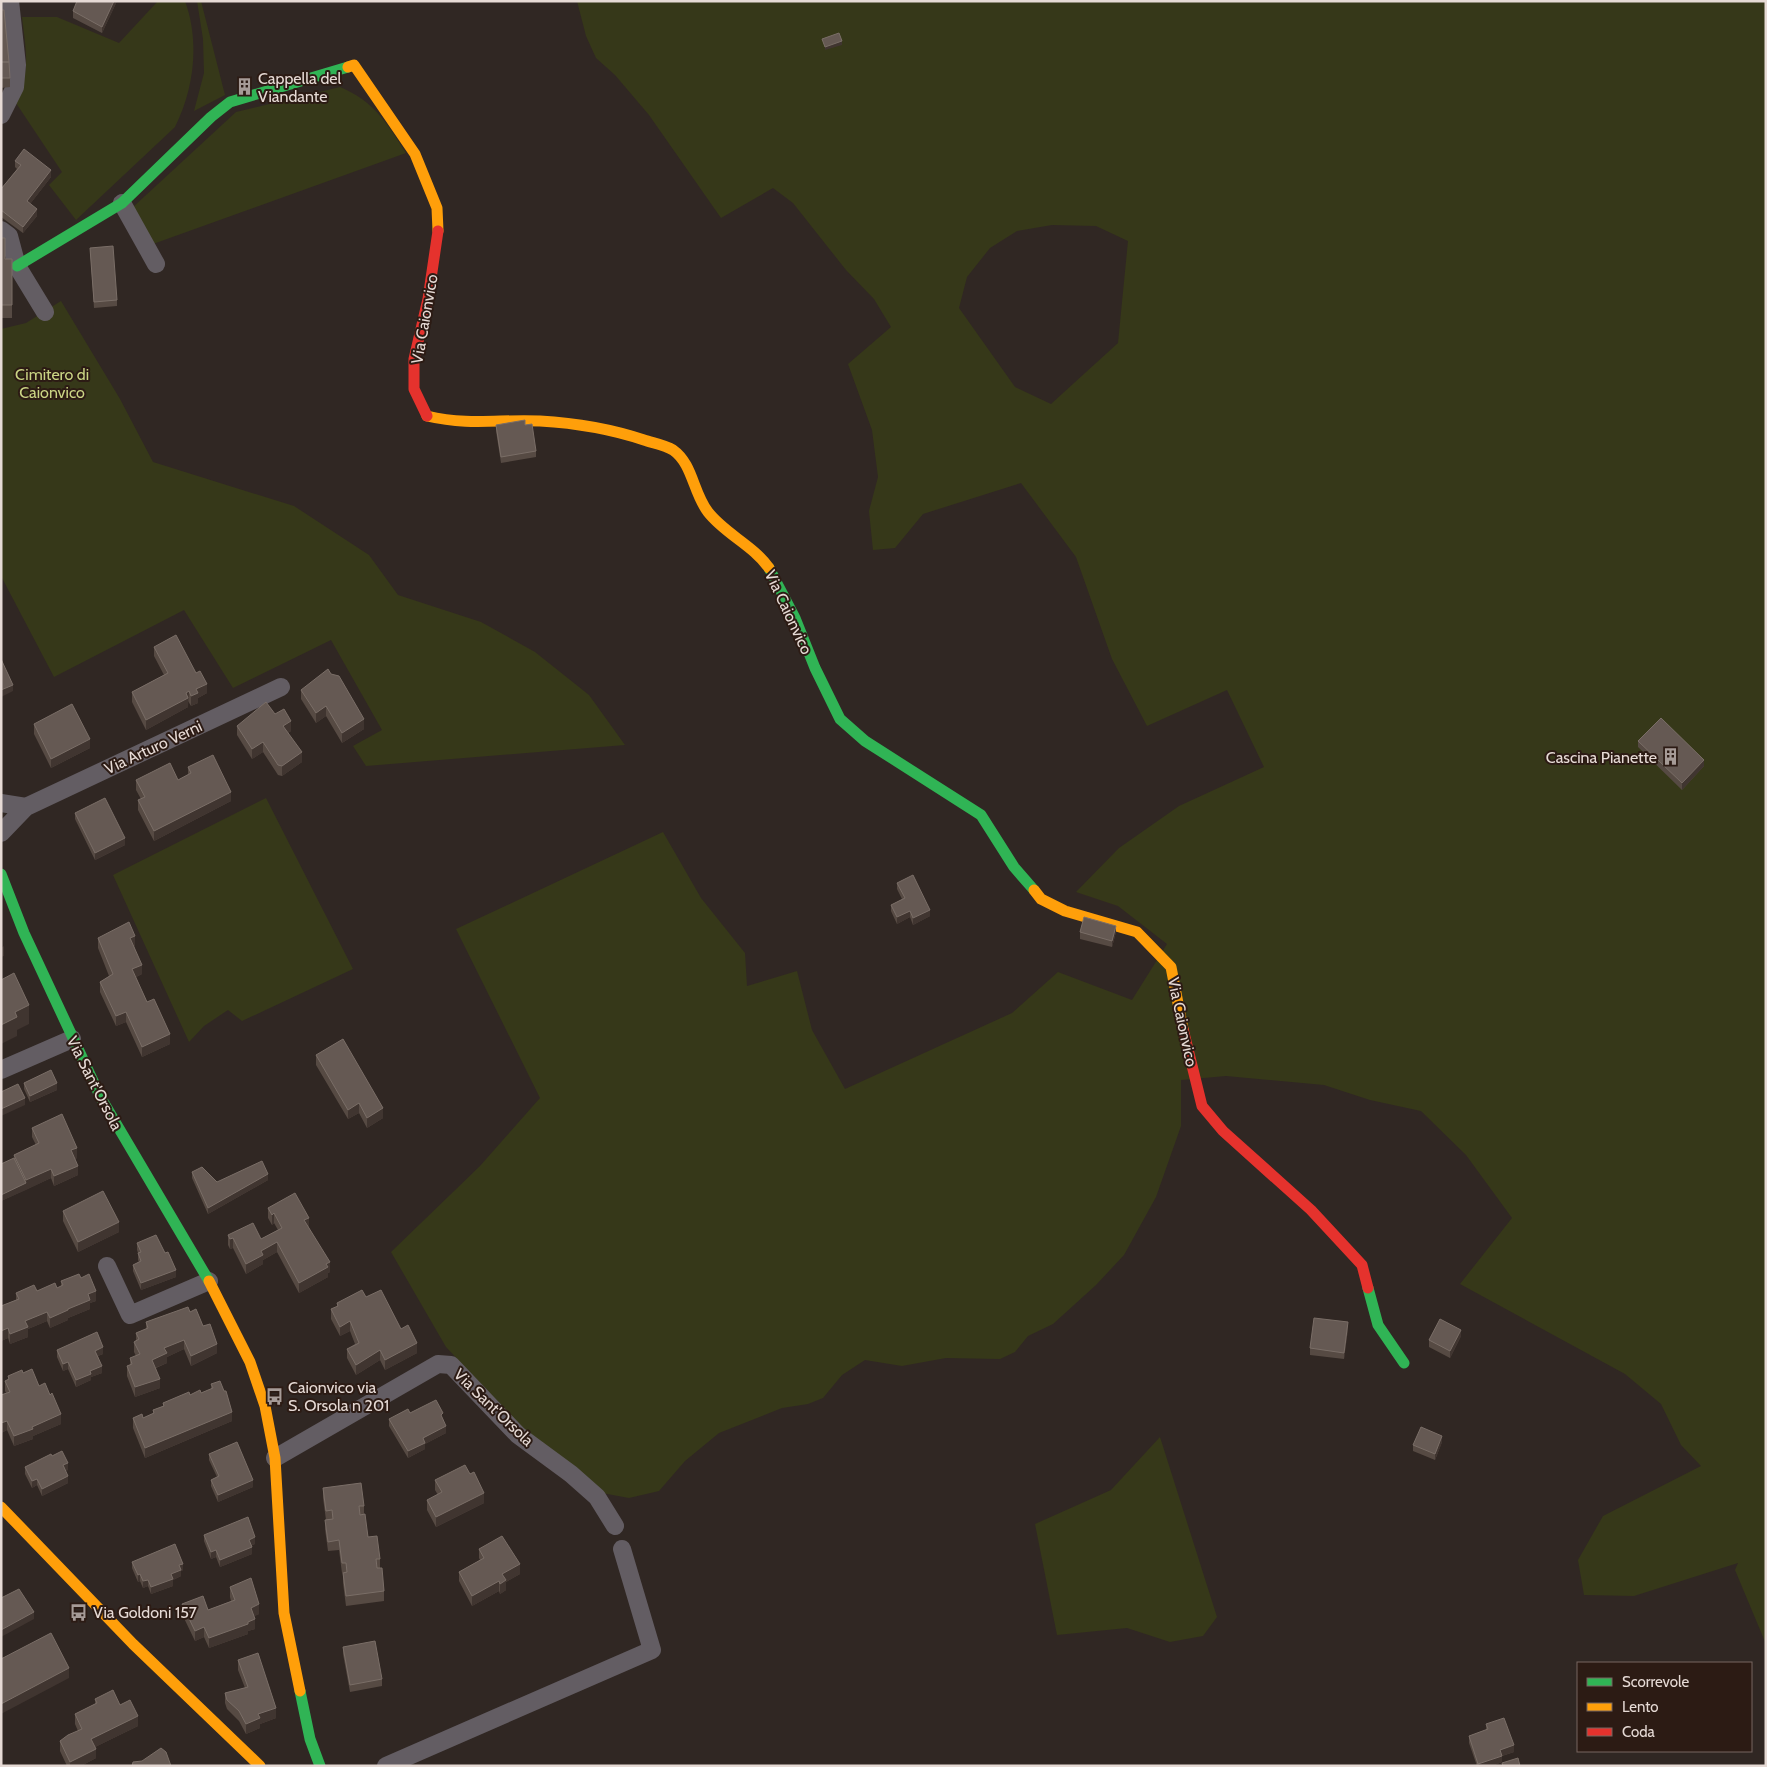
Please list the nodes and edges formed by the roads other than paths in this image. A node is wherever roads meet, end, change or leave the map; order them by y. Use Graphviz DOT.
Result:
graph roads {
  1 [pos="10,1"];
  2 [pos="1,115"];
  3 [pos="122,202"];
  4 [pos="1,230"];
  5 [pos="156,264"];
  6 [pos="17,266"];
  7 [pos="45,312"];
  8 [pos="281,687"];
  9 [pos="1,803"];
  10 [pos="26,807"];
  11 [pos="1,833"];
  12 [pos="1,874"];
  13 [pos="72,1039"];
  14 [pos="1,1070"];
  15 [pos="107,1266"];
  16 [pos="209,1281"];
  17 [pos="1404,1363"];
  18 [pos="275,1458"];
  19 [pos="1,1507"];
  20 [pos="614,1526"];
  21 [pos="622,1549"];
  22 [pos="310,1739"];
  23 [pos="260,1766"];
  24 [pos="304,1766"];
  25 [pos="320,1766"];
  26 [pos="386,1766"];
  1 -- 2 [label="street"];
  3 -- 5 [label="street"];
  3 -- 6 [label="street, Via Caionvico"];
  3 -- 17 [label="street, Via Caionvico"];
  4 -- 6 [label="street"];
  6 -- 7 [label="street"];
  8 -- 10 [label="street, Via Arturo Verni"];
  9 -- 10 [label="street"];
  10 -- 11 [label="street, Via Arturo Verni"];
  12 -- 13 [label="street, Via Sant'Orsola"];
  13 -- 14 [label="street"];
  13 -- 16 [label="street, Via Sant'Orsola"];
  15 -- 16 [label="street"];
  16 -- 18 [label="street, Via Sant'Orsola"];
  18 -- 20 [label="street, Via Sant'Orsola"];
  18 -- 22 [label="street, Via Sant'Orsola"];
  19 -- 23 [label="street"];
  21 -- 26 [label="street"];
  22 -- 24 [label="street, Via Sant'Orsola"];
  22 -- 25 [label="street, Via Sant'Orsola"];
}
